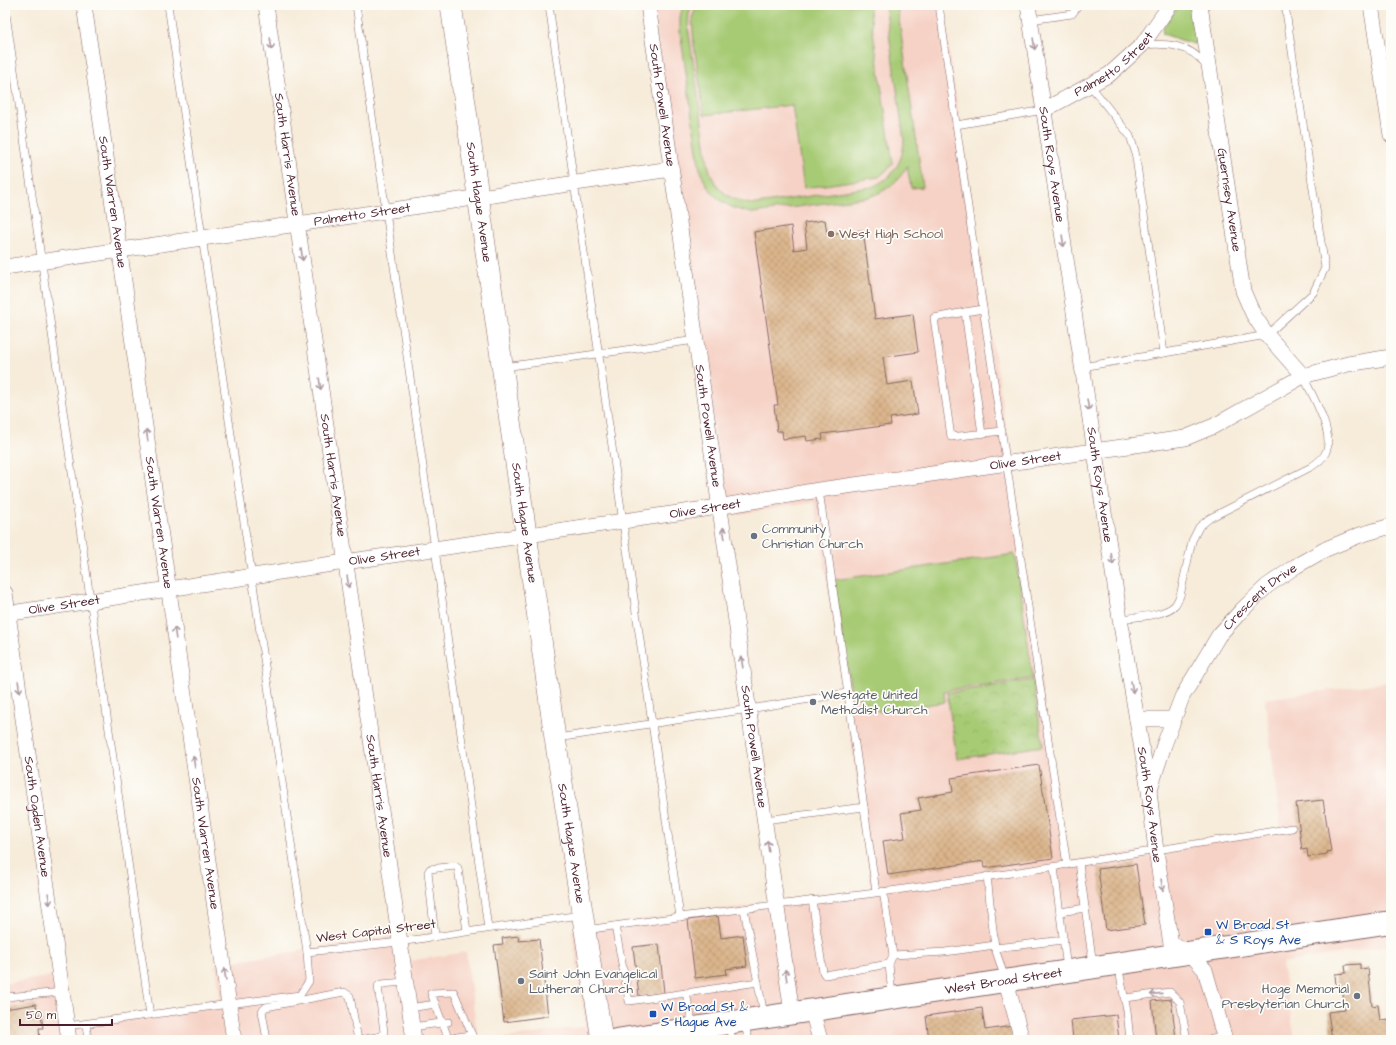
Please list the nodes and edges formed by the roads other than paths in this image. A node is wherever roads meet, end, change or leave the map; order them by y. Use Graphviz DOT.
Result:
graph roads {
  1 [pos="84,5"];
  2 [pos="168,5"];
  3 [pos="266,5"];
  4 [pos="356,5"];
  5 [pos="451,5"];
  6 [pos="549,5"];
  7 [pos="648,5"];
  8 [pos="939,5"];
  9 [pos="1079,5"];
  10 [pos="1170,5"];
  11 [pos="1200,5"];
  12 [pos="1285,5"];
  13 [pos="1371,5"];
  14 [pos="5,7"];
  15 [pos="1029,12"];
  16 [pos="1142,45"];
  17 [pos="1209,70"];
  18 [pos="1090,84"];
  19 [pos="1044,110"];
  20 [pos="956,124"];
  21 [pos="1391,135"];
  22 [pos="671,169"];
  23 [pos="574,184"];
  24 [pos="478,198"];
  25 [pos="386,212"];
  26 [pos="297,225"];
  27 [pos="202,239"];
  28 [pos="120,251"];
  29 [pos="42,262"];
  30 [pos="5,268"];
  31 [pos="983,309"];
  32 [pos="965,312"];
  33 [pos="1267,335"];
  34 [pos="696,340"];
  35 [pos="1164,352"];
  36 [pos="598,353"];
  37 [pos="1391,357"];
  38 [pos="1082,366"];
  39 [pos="502,367"];
  40 [pos="1303,376"];
  41 [pos="1002,431"];
  42 [pos="982,434"];
  43 [pos="1096,451"];
  44 [pos="1007,463"];
  45 [pos="819,490"];
  46 [pos="720,506"];
  47 [pos="623,522"];
  48 [pos="1391,526"];
  49 [pos="526,536"];
  50 [pos="435,549"];
  51 [pos="345,562"];
  52 [pos="251,576"];
  53 [pos="169,590"];
  54 [pos="5,593"];
  55 [pos="90,601"];
  56 [pos="6,614"];
  57 [pos="1120,619"];
  58 [pos="847,693"];
  59 [pos="749,709"];
  60 [pos="1137,719"];
  61 [pos="1174,719"];
  62 [pos="652,723"];
  63 [pos="555,738"];
  64 [pos="1149,791"];
  65 [pos="864,807"];
  66 [pos="764,820"];
  67 [pos="1292,828"];
  68 [pos="1156,851"];
  69 [pos="1079,863"];
  70 [pos="1067,865"];
  71 [pos="1054,866"];
  72 [pos="987,876"];
  73 [pos="879,892"];
  74 [pos="812,900"];
  75 [pos="776,905"];
  76 [pos="1085,908"];
  77 [pos="744,909"];
  78 [pos="1060,912"];
  79 [pos="680,917"];
  80 [pos="584,922"];
  81 [pos="1391,922"];
  82 [pos="615,926"];
  83 [pos="488,928"];
  84 [pos="466,931"];
  85 [pos="435,936"];
  86 [pos="1064,940"];
  87 [pos="400,942"];
  88 [pos="995,946"];
  89 [pos="307,952"];
  90 [pos="1190,953"];
  91 [pos="893,955"];
  92 [pos="889,964"];
  93 [pos="1118,964"];
  94 [pos="1093,968"];
  95 [pos="1067,971"];
  96 [pos="1006,981"];
  97 [pos="405,982"];
  98 [pos="758,982"];
  99 [pos="63,992"];
  100 [pos="686,993"];
  101 [pos="5,997"];
  102 [pos="892,998"];
  103 [pos="1125,998"];
  104 [pos="229,1004"];
  105 [pos="409,1008"];
  106 [pos="438,1008"];
  107 [pos="802,1012"];
  108 [pos="150,1015"];
  109 [pos="765,1017"];
  110 [pos="446,1022"];
  111 [pos="86,1024"];
  112 [pos="694,1028"];
  113 [pos="738,1031"];
  114 [pos="68,1033"];
  115 [pos="413,1033"];
  116 [pos="472,1038"];
  117 [pos="449,1039"];
  118 [pos="1224,1039"];
  119 [pos="88,1040"];
  120 [pos="234,1040"];
  121 [pos="267,1040"];
  122 [pos="358,1040"];
  123 [pos="602,1040"];
  124 [pos="616,1040"];
  125 [pos="820,1040"];
  126 [pos="1022,1040"];
  127 [pos="1130,1040"];
  128 [pos="1187,1040"];
  129 [pos="1207,1040"];
  1 -- 28 [label="street, South Warren Avenue"];
  2 -- 27 [label="lane"];
  3 -- 26 [label="street, South Harris Avenue, one-way"];
  4 -- 25 [label="lane"];
  5 -- 24 [label="main road, South Hague Avenue"];
  6 -- 23 [label="lane"];
  7 -- 22 [label="street, South Powell Avenue"];
  8 -- 20 [label="lane"];
  9 -- 15 [label="lane"];
  10 -- 16 [label="street, Palmetto Street"];
  11 -- 17 [label="street, Guernsey Avenue"];
  12 -- 33 [label="lane"];
  13 -- 21 [label="street"];
  14 -- 29 [label="lane"];
  15 -- 19 [label="street, South Roys Avenue, one-way"];
  16 -- 17 [label="lane"];
  16 -- 18 [label="street, Palmetto Street"];
  17 -- 33 [label="street, Guernsey Avenue"];
  18 -- 19 [label="street, Palmetto Street"];
  18 -- 35 [label="lane"];
  19 -- 20 [label="lane"];
  19 -- 38 [label="street, South Roys Avenue, one-way"];
  20 -- 31 [label="lane"];
  22 -- 23 [label="street, Palmetto Street"];
  22 -- 34 [label="street, South Powell Avenue"];
  23 -- 24 [label="street, Palmetto Street"];
  23 -- 36 [label="lane"];
  24 -- 25 [label="street, Palmetto Street"];
  24 -- 39 [label="main road, South Hague Avenue"];
  25 -- 26 [label="street, Palmetto Street"];
  25 -- 50 [label="lane"];
  26 -- 27 [label="street, Palmetto Street"];
  26 -- 51 [label="street, South Harris Avenue, one-way"];
  27 -- 28 [label="street, Palmetto Street"];
  27 -- 52 [label="lane"];
  28 -- 29 [label="street, Palmetto Street"];
  53 -- 28 [label="street, South Warren Avenue, one-way"];
  29 -- 30 [label="street, Palmetto Street"];
  29 -- 55 [label="lane"];
  31 -- 32 [label="lane"];
  31 -- 41 [label="lane"];
  32 -- 42 [label="lane"];
  32 -- 42 [label="lane"];
  33 -- 35 [label="lane"];
  33 -- 40 [label="street, Guernsey Avenue"];
  34 -- 36 [label="lane"];
  34 -- 46 [label="street, South Powell Avenue"];
  35 -- 38 [label="lane"];
  36 -- 39 [label="lane"];
  36 -- 47 [label="lane"];
  37 -- 40 [label="street, Olive Street"];
  38 -- 43 [label="street, South Roys Avenue, one-way"];
  39 -- 49 [label="main road, South Hague Avenue"];
  40 -- 43 [label="street, Olive Street"];
  40 -- 57 [label="lane"];
  41 -- 42 [label="lane"];
  41 -- 44 [label="lane"];
  43 -- 44 [label="street, Olive Street"];
  43 -- 57 [label="street, South Roys Avenue, one-way"];
  44 -- 45 [label="street, Olive Street"];
  44 -- 70 [label="lane"];
  45 -- 46 [label="street, Olive Street"];
  45 -- 58 [label="lane"];
  46 -- 47 [label="street, Olive Street"];
  59 -- 46 [label="street, South Powell Avenue, one-way"];
  47 -- 49 [label="street, Olive Street"];
  47 -- 62 [label="lane"];
  48 -- 61 [label="street, Crescent Drive"];
  49 -- 50 [label="street, Olive Street"];
  49 -- 63 [label="main road, South Hague Avenue"];
  50 -- 51 [label="street, Olive Street"];
  50 -- 83 [label="lane"];
  51 -- 52 [label="street, Olive Street"];
  51 -- 87 [label="street, South Harris Avenue, one-way"];
  52 -- 53 [label="street, Olive Street"];
  52 -- 89 [label="lane"];
  53 -- 55 [label="street, Olive Street"];
  104 -- 53 [label="street, South Warren Avenue, one-way"];
  54 -- 56 [label="street, South Ogden Avenue"];
  55 -- 56 [label="street, Olive Street"];
  55 -- 108 [label="lane"];
  56 -- 99 [label="street, South Ogden Avenue, one-way"];
  57 -- 60 [label="street, South Roys Avenue, one-way"];
  58 -- 59 [label="lane"];
  58 -- 65 [label="lane"];
  59 -- 62 [label="lane"];
  59 -- 66 [label="street, South Powell Avenue"];
  60 -- 61 [label="street"];
  60 -- 64 [label="street, South Roys Avenue"];
  61 -- 64 [label="street, Crescent Drive"];
  62 -- 63 [label="lane"];
  62 -- 79 [label="lane"];
  63 -- 80 [label="main road, South Hague Avenue"];
  64 -- 68 [label="street, South Roys Avenue"];
  65 -- 66 [label="lane"];
  65 -- 73 [label="lane"];
  75 -- 66 [label="street, South Powell Avenue, one-way"];
  67 -- 68 [label="lane, West Capital Street"];
  68 -- 69 [label="lane, West Capital Street"];
  68 -- 90 [label="street, South Roys Avenue, one-way"];
  69 -- 70 [label="lane, West Capital Street"];
  69 -- 76 [label="lane"];
  70 -- 71 [label="lane, West Capital Street"];
  71 -- 72 [label="lane, West Capital Street"];
  71 -- 78 [label="lane"];
  72 -- 73 [label="lane, West Capital Street"];
  72 -- 88 [label="lane"];
  73 -- 74 [label="lane, West Capital Street"];
  73 -- 91 [label="lane"];
  74 -- 75 [label="lane, West Capital Street"];
  74 -- 92 [label="lane"];
  75 -- 77 [label="lane, West Capital Street"];
  107 -- 75 [label="street, South Powell Avenue, one-way"];
  76 -- 78 [label="lane"];
  76 -- 94 [label="lane"];
  77 -- 79 [label="lane, West Capital Street"];
  77 -- 98 [label="lane"];
  78 -- 86 [label="lane"];
  79 -- 82 [label="lane, West Capital Street"];
  80 -- 82 [label="lane, West Capital Street"];
  80 -- 83 [label="lane, West Capital Street"];
  80 -- 123 [label="main road, South Hague Avenue"];
  81 -- 90 [label="main road, West Broad Street"];
  82 -- 100 [label="lane"];
  83 -- 84 [label="lane, West Capital Street"];
  84 -- 85 [label="lane, West Capital Street"];
  84 -- 85 [label="lane"];
  85 -- 87 [label="lane, West Capital Street"];
  86 -- 88 [label="lane"];
  86 -- 95 [label="lane"];
  87 -- 89 [label="lane, West Capital Street"];
  87 -- 97 [label="street, South Harris Avenue"];
  88 -- 91 [label="lane"];
  88 -- 96 [label="lane"];
  89 -- 104 [label="lane, West Capital Street"];
  90 -- 93 [label="main road, West Broad Street"];
  90 -- 118 [label="street"];
  91 -- 92 [label="lane"];
  92 -- 102 [label="lane"];
  93 -- 94 [label="main road, West Broad Street"];
  93 -- 103 [label="lane"];
  94 -- 95 [label="main road, West Broad Street"];
  95 -- 96 [label="main road, West Broad Street"];
  96 -- 102 [label="main road, West Broad Street"];
  96 -- 126 [label="street"];
  97 -- 105 [label="street, South Harris Avenue"];
  97 -- 122 [label="lane"];
  98 -- 100 [label="lane"];
  98 -- 109 [label="lane"];
  99 -- 101 [label="lane"];
  99 -- 114 [label="street, South Ogden Avenue"];
  100 -- 112 [label="lane"];
  102 -- 107 [label="main road, West Broad Street"];
  103 -- 127 [label="lane"];
  128 -- 103 [label="lane, one-way"];
  104 -- 108 [label="lane, West Capital Street"];
  104 -- 120 [label="street, South Warren Avenue"];
  105 -- 106 [label="lane"];
  105 -- 115 [label="street, South Harris Avenue"];
  106 -- 110 [label="lane"];
  106 -- 116 [label="lane"];
  107 -- 109 [label="main road, West Broad Street"];
  107 -- 125 [label="street, South Powell Avenue"];
  108 -- 111 [label="lane, West Capital Street"];
  109 -- 113 [label="main road, West Broad Street"];
  110 -- 115 [label="lane"];
  110 -- 117 [label="lane"];
  111 -- 114 [label="lane, West Capital Street"];
  111 -- 119 [label="lane"];
  112 -- 113 [label="main road, West Broad Street"];
  112 -- 124 [label="main road, West Broad Street"];
  116 -- 117 [label="lane"];
  118 -- 129 [label="lane"];
  121 -- 122 [label="lane"];
}
